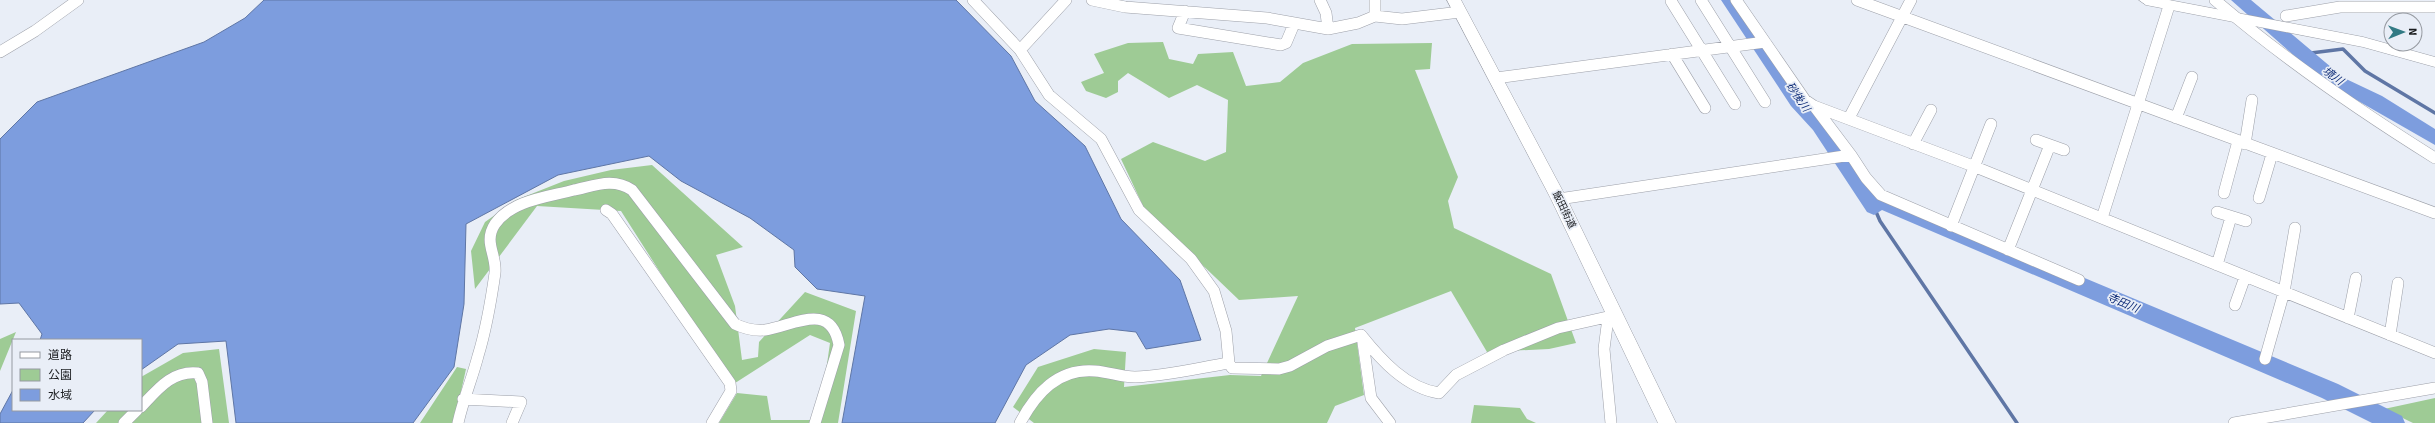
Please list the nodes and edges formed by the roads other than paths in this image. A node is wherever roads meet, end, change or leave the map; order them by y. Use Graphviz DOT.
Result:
graph roads {
  1 [pos="78,0"];
  2 [pos="973,0"];
  3 [pos="1066,0"];
  4 [pos="1092,0"];
  5 [pos="1320,0"];
  6 [pos="1375,0"];
  7 [pos="1701,0"];
  8 [pos="1736,0"];
  9 [pos="1856,0"];
  10 [pos="1911,0"];
  11 [pos="2146,0"];
  12 [pos="2215,0"];
  13 [pos="1670,1"];
  14 [pos="1169,4"];
  15 [pos="1457,6"];
  16 [pos="2169,6"];
  17 [pos="2435,6"];
  18 [pos="1185,11"];
  19 [pos="1375,16"];
  20 [pos="1901,16"];
  21 [pos="2286,16"];
  22 [pos="2235,18"];
  23 [pos="1294,24"];
  24 [pos="1328,30"];
  25 [pos="1764,42"];
  26 [pos="1728,47"];
  27 [pos="1020,50"];
  28 [pos="1703,50"];
  29 [pos="0,52"];
  30 [pos="1672,54"];
  31 [pos="2435,62"];
  32 [pos="2192,77"];
  33 [pos="1496,78"];
  34 [pos="2252,100"];
  35 [pos="1765,102"];
  36 [pos="2137,103"];
  37 [pos="1735,104"];
  38 [pos="1814,106"];
  39 [pos="1705,108"];
  40 [pos="1931,110"];
  41 [pos="1849,118"];
  42 [pos="2176,118"];
  43 [pos="1991,124"];
  44 [pos="2036,140"];
  45 [pos="2242,143"];
  46 [pos="1913,144"];
  47 [pos="2050,145"];
  48 [pos="2064,150"];
  49 [pos="2272,154"];
  50 [pos="1849,156"];
  51 [pos="2435,158"];
  52 [pos="1973,166"];
  53 [pos="2031,190"];
  54 [pos="2224,193"];
  55 [pos="2259,198"];
  56 [pos="1559,199"];
  57 [pos="606,210"];
  58 [pos="2217,212"];
  59 [pos="2435,214"];
  60 [pos="2231,217"];
  61 [pos="2102,218"];
  62 [pos="2246,221"];
  63 [pos="1951,226"];
  64 [pos="2295,228"];
  65 [pos="2008,250"];
  66 [pos="2217,265"];
  67 [pos="2245,277"];
  68 [pos="2356,278"];
  69 [pos="2079,280"];
  70 [pos="2398,283"];
  71 [pos="2284,292"];
  72 [pos="2235,305"];
  73 [pos="1612,316"];
  74 [pos="2348,318"];
  75 [pos="1361,335"];
  76 [pos="2390,335"];
  77 [pos="2435,353"];
  78 [pos="2265,359"];
  79 [pos="1229,363"];
  80 [pos="2435,388"];
  81 [pos="463,399"];
  82 [pos="142,406"];
  83 [pos="137,411"];
  84 [pos="124,423"];
  85 [pos="207,423"];
  86 [pos="458,423"];
  87 [pos="512,423"];
  88 [pos="712,423"];
  89 [pos="815,423"];
  90 [pos="1020,423"];
  91 [pos="1390,423"];
  92 [pos="1611,423"];
  93 [pos="1667,423"];
  94 [pos="2236,423"];
  1 -- 29 [label="street"];
  2 -- 27 [label="street"];
  3 -- 27 [label="street"];
  4 -- 14 [label="street"];
  5 -- 24 [label="street"];
  6 -- 19 [label="street"];
  7 -- 26 [label="street"];
  8 -- 25 [label="street"];
  9 -- 20 [label="street"];
  10 -- 20 [label="street"];
  11 -- 16 [label="main road"];
  12 -- 22 [label="street"];
  13 -- 28 [label="street"];
  14 -- 18 [label="street"];
  15 -- 19 [label="street"];
  15 -- 33 [label="main road, 飯田街道"];
  16 -- 22 [label="main road"];
  16 -- 36 [label="street"];
  17 -- 21 [label="street"];
  18 -- 23 [label="street"];
  18 -- 23 [label="street"];
  19 -- 24 [label="street"];
  20 -- 36 [label="street"];
  20 -- 41 [label="street"];
  22 -- 31 [label="main road"];
  22 -- 51 [label="street"];
  23 -- 24 [label="street"];
  25 -- 26 [label="street"];
  25 -- 38 [label="street"];
  26 -- 28 [label="street"];
  26 -- 35 [label="street"];
  27 -- 79 [label="street"];
  28 -- 30 [label="street"];
  28 -- 37 [label="street"];
  30 -- 33 [label="street"];
  30 -- 39 [label="street"];
  32 -- 42 [label="street"];
  33 -- 56 [label="main road, 飯田街道"];
  34 -- 45 [label="street"];
  36 -- 42 [label="street"];
  36 -- 61 [label="street"];
  38 -- 41 [label="street"];
  38 -- 50 [label="street"];
  40 -- 46 [label="street"];
  41 -- 46 [label="street"];
  42 -- 45 [label="street"];
  43 -- 52 [label="street"];
  44 -- 47 [label="street"];
  45 -- 49 [label="street"];
  45 -- 54 [label="street"];
  46 -- 52 [label="street"];
  47 -- 48 [label="street"];
  47 -- 53 [label="street"];
  49 -- 55 [label="street"];
  49 -- 59 [label="street"];
  50 -- 56 [label="street"];
  50 -- 63 [label="street"];
  52 -- 53 [label="street"];
  52 -- 63 [label="street"];
  53 -- 61 [label="street"];
  53 -- 65 [label="street"];
  56 -- 73 [label="main road, 飯田街道"];
  57 -- 88 [label="street"];
  58 -- 60 [label="street"];
  60 -- 62 [label="street"];
  60 -- 66 [label="street"];
  61 -- 66 [label="street"];
  63 -- 65 [label="street"];
  64 -- 71 [label="street"];
  65 -- 69 [label="street"];
  66 -- 67 [label="street"];
  67 -- 71 [label="street"];
  67 -- 72 [label="street"];
  68 -- 74 [label="street"];
  70 -- 76 [label="street"];
  71 -- 74 [label="street"];
  71 -- 78 [label="street"];
  73 -- 75 [label="street"];
  73 -- 92 [label="street"];
  73 -- 93 [label="main road, 飯田街道"];
  74 -- 76 [label="street"];
  75 -- 79 [label="street"];
  75 -- 91 [label="street"];
  76 -- 77 [label="street"];
  79 -- 90 [label="street"];
  80 -- 94 [label="street"];
  81 -- 86 [label="street"];
  81 -- 87 [label="street"];
  81 -- 89 [label="street"];
  82 -- 85 [label="street"];
  83 -- 84 [label="street"];
}
